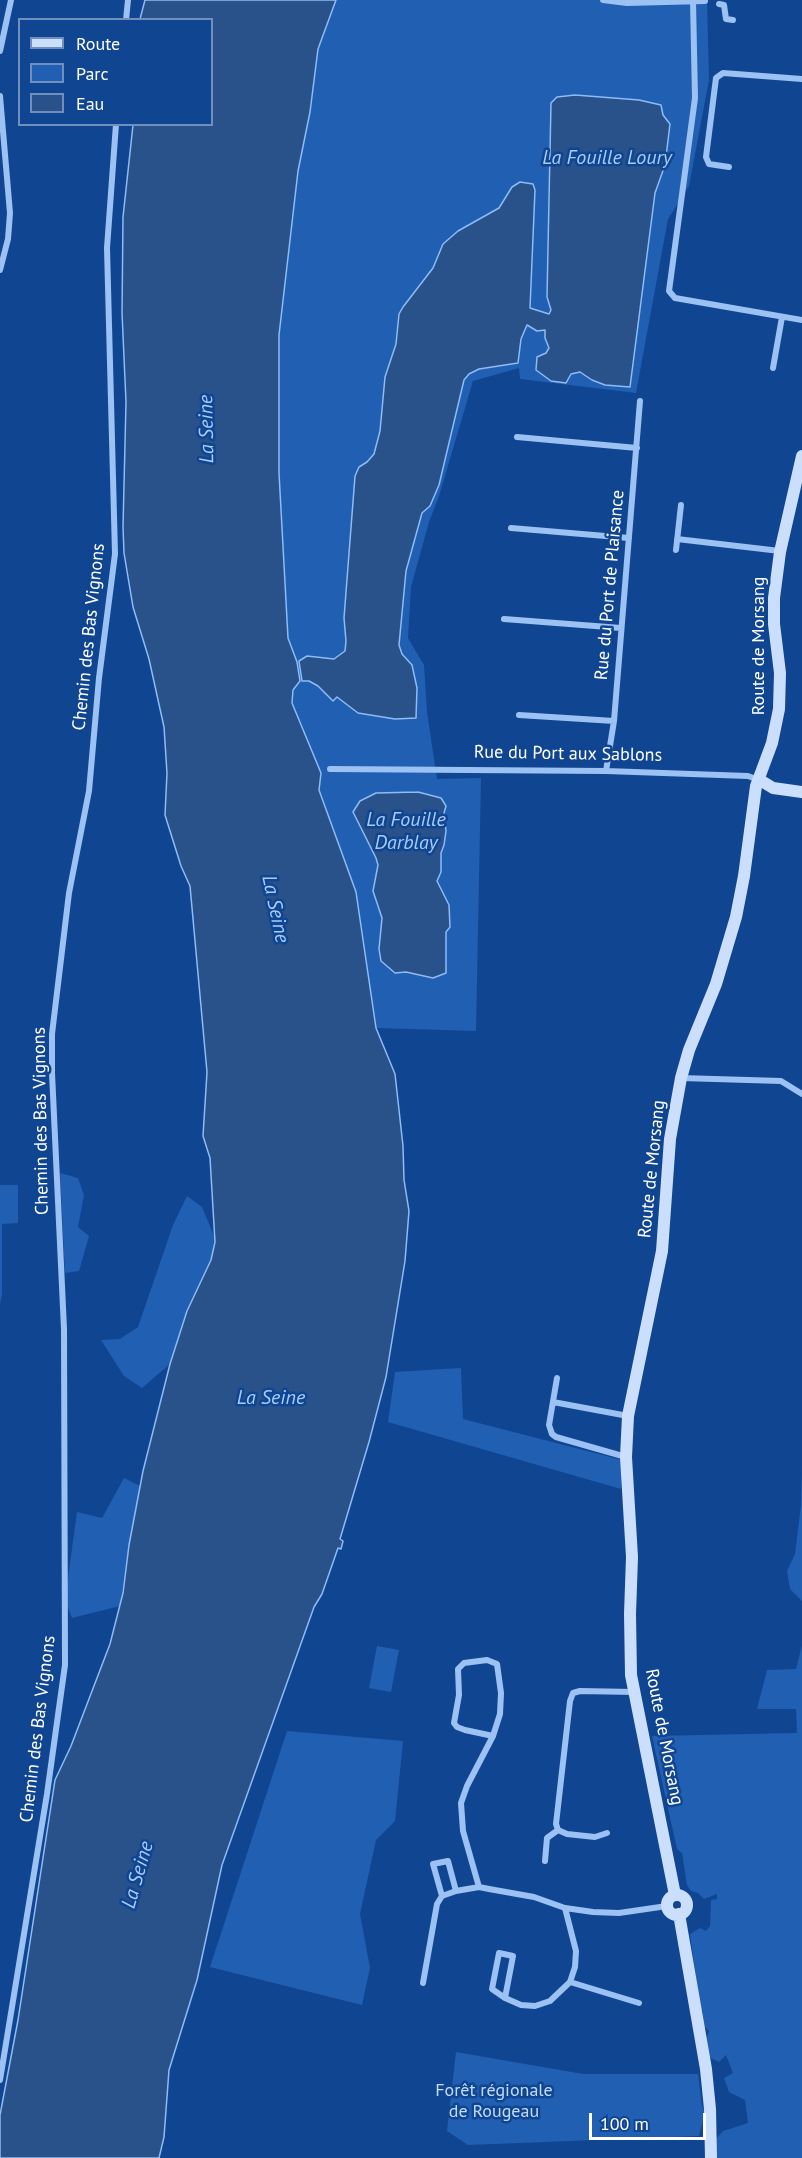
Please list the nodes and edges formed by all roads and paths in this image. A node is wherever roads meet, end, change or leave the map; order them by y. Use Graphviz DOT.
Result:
graph roads {
  1 [pos="11,0"];
  2 [pos="128,0"];
  3 [pos="603,0"];
  4 [pos="705,1"];
  5 [pos="693,2"];
  6 [pos="719,4"];
  7 [pos="126,18"];
  8 [pos="734,20"];
  9 [pos="0,51"];
  10 [pos="802,79"];
  11 [pos="0,96"];
  12 [pos="116,126"];
  13 [pos="729,167"];
  14 [pos="0,270"];
  15 [pos="782,317"];
  16 [pos="802,320"];
  17 [pos="774,368"];
  18 [pos="640,402"];
  19 [pos="517,437"];
  20 [pos="637,448"];
  21 [pos="802,456"];
  22 [pos="681,505"];
  23 [pos="511,528"];
  24 [pos="629,538"];
  25 [pos="677,539"];
  26 [pos="676,550"];
  27 [pos="780,552"];
  28 [pos="504,619"];
  29 [pos="621,628"];
  30 [pos="519,715"];
  31 [pos="614,721"];
  32 [pos="330,769"];
  33 [pos="606,771"];
  34 [pos="759,780"];
  35 [pos="802,792"];
  36 [pos="681,1078"];
  37 [pos="802,1095"];
  38 [pos="557,1378"];
  39 [pos="553,1402"];
  40 [pos="628,1416"];
  41 [pos="626,1457"];
  42 [pos="634,1692"];
  43 [pos="493,1736"];
  44 [pos="558,1830"];
  45 [pos="607,1833"];
  46 [pos="545,1861"];
  47 [pos="479,1887"];
  48 [pos="456,1891"];
  49 [pos="675,1895"];
  50 [pos="442,1896"];
  51 [pos="667,1906"];
  52 [pos="564,1908"];
  53 [pos="679,1914"];
  54 [pos="570,1982"];
  55 [pos="423,1983"];
  56 [pos="505,1998"];
  57 [pos="639,2003"];
  58 [pos="0,2080"];
  59 [pos="711,2158"];
  1 -- 9 [label="street"];
  2 -- 7 [label="street"];
  3 -- 5 [label="street"];
  4 -- 5 [label="street"];
  5 -- 15 [label="street"];
  6 -- 8 [label="street"];
  10 -- 13 [label="street"];
  11 -- 14 [label="street"];
  12 -- 58 [label="street, Chemin des Bas Vignons"];
  15 -- 16 [label="street"];
  15 -- 17 [label="street"];
  18 -- 20 [label="street, Rue du Port de Plaisance"];
  19 -- 20 [label="street"];
  20 -- 24 [label="street, Rue du Port de Plaisance"];
  21 -- 27 [label="street, Route de Morsang"];
  22 -- 25 [label="street"];
  23 -- 24 [label="street"];
  24 -- 29 [label="street, Rue du Port de Plaisance"];
  25 -- 26 [label="street"];
  25 -- 27 [label="street"];
  27 -- 34 [label="street, Route de Morsang"];
  28 -- 29 [label="street"];
  29 -- 31 [label="street, Rue du Port de Plaisance"];
  30 -- 31 [label="street"];
  31 -- 33 [label="street, Rue du Port de Plaisance"];
  32 -- 33 [label="street, Rue du Port aux Sablons"];
  33 -- 34 [label="street, Rue du Port aux Sablons"];
  34 -- 35 [label="street, Rue du Port aux Sablons"];
  34 -- 36 [label="street, Route de Morsang"];
  36 -- 37 [label="street"];
  36 -- 40 [label="street, Route de Morsang"];
  38 -- 39 [label="street"];
  39 -- 40 [label="street"];
  39 -- 41 [label="street"];
  40 -- 41 [label="street, Route de Morsang"];
  41 -- 42 [label="street, Route de Morsang"];
  42 -- 44 [label="street"];
  42 -- 49 [label="street, Route de Morsang"];
  43 -- 43 [label="street"];
  43 -- 47 [label="street"];
  44 -- 45 [label="street"];
  44 -- 46 [label="street"];
  47 -- 48 [label="street"];
  47 -- 52 [label="street"];
  48 -- 50 [label="street"];
  48 -- 50 [label="street"];
  49 -- 51 [label="street"];
  49 -- 53 [label="street"];
  50 -- 55 [label="street"];
  51 -- 52 [label="street"];
  51 -- 53 [label="street"];
  52 -- 54 [label="street"];
  53 -- 59 [label="street"];
  54 -- 56 [label="street"];
  54 -- 57 [label="street"];
  56 -- 56 [label="street"];
}
